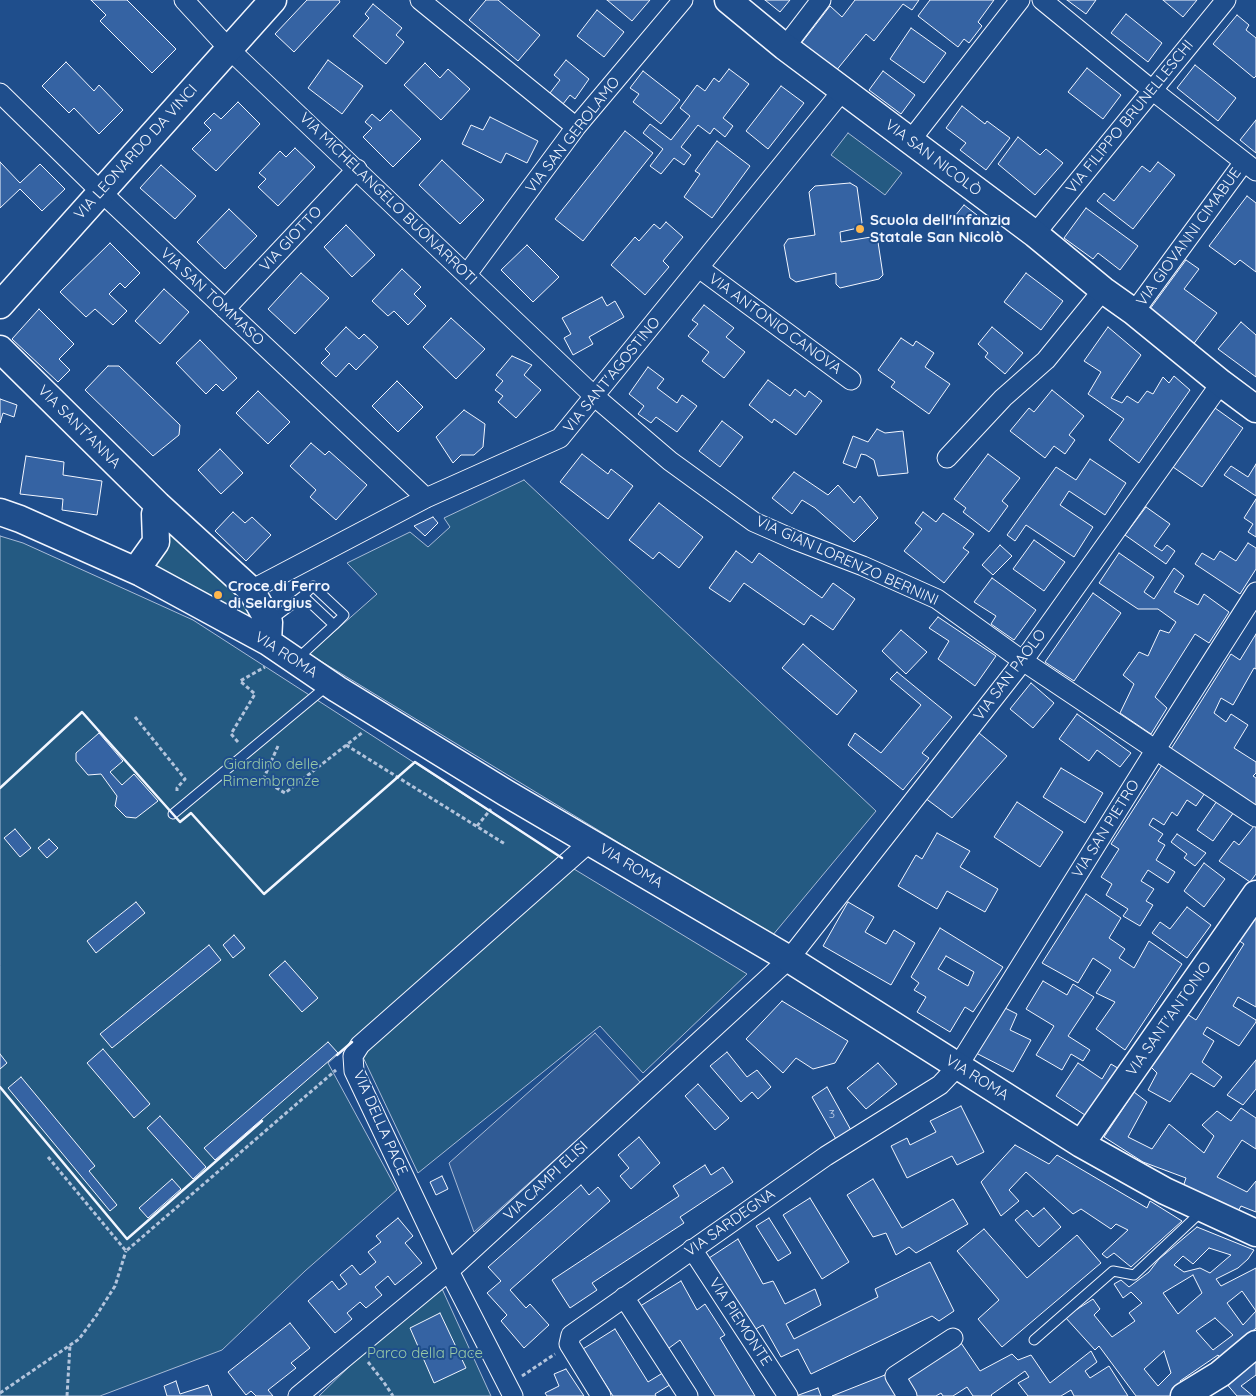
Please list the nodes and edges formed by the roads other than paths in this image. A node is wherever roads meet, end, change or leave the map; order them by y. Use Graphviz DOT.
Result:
graph roads {
  1 [pos="184,0"];
  2 [pos="273,0"];
  3 [pos="420,0"];
  4 [pos="683,0"];
  5 [pos="728,0"];
  6 [pos="820,0"];
  7 [pos="1020,0"];
  8 [pos="1042,0"];
  9 [pos="1226,0"];
  10 [pos="786,47"];
  11 [pos="230,50"];
  12 [pos="843,90"];
  13 [pos="1152,90"];
  14 [pos="0,93"];
  15 [pos="576,127"];
  16 [pos="910,141"];
  17 [pos="1250,166"];
  18 [pos="357,170"];
  19 [pos="100,191"];
  20 [pos="1035,234"];
  21 [pos="699,268"];
  22 [pos="467,274"];
  23 [pos="1103,290"];
  24 [pos="0,305"];
  25 [pos="225,309"];
  26 [pos="1134,312"];
  27 [pos="0,349"];
  28 [pos="851,380"];
  29 [pos="1221,383"];
  30 [pos="594,396"];
  31 [pos="1256,409"];
  32 [pos="947,458"];
  33 [pos="426,498"];
  34 [pos="158,505"];
  35 [pos="0,512"];
  36 [pos="136,570"];
  37 [pos="251,590"];
  38 [pos="1256,592"];
  39 [pos="303,596"];
  40 [pos="334,625"];
  41 [pos="268,643"];
  42 [pos="295,661"];
  43 [pos="1023,661"];
  44 [pos="329,684"];
  45 [pos="1156,749"];
  46 [pos="173,814"];
  47 [pos="1256,817"];
  48 [pos="590,842"];
  49 [pos="1256,894"];
  50 [pos="789,959"];
  51 [pos="958,1066"];
  52 [pos="1081,1144"];
  53 [pos="1204,1209"];
  54 [pos="1256,1234"];
  55 [pos="692,1249"];
  56 [pos="448,1271"];
  57 [pos="624,1297"];
  58 [pos="953,1338"];
  59 [pos="1034,1340"];
  60 [pos="1256,1344"];
  61 [pos="510,1391"];
  62 [pos="1189,1395"];
  63 [pos="298,1396"];
  64 [pos="602,1396"];
  65 [pos="688,1396"];
  66 [pos="788,1396"];
  67 [pos="907,1396"];
  1 -- 11 [label="street, VIA MICHELANGELO BUONARROTI"];
  2 -- 11 [label="main road, VIA LEONARDO DA VINCI"];
  3 -- 15 [label="street"];
  4 -- 15 [label="street, VIA SAN GEROLAMO"];
  5 -- 10 [label="main road, VIA SAN NICOLÒ"];
  6 -- 10 [label="street"];
  7 -- 16 [label="street"];
  8 -- 13 [label="street"];
  9 -- 13 [label="street, VIA FILIPPO BRUNELLESCHI"];
  10 -- 12 [label="main road, VIA SAN NICOLÒ"];
  11 -- 18 [label="street, VIA MICHELANGELO BUONARROTI"];
  11 -- 19 [label="main road, VIA LEONARDO DA VINCI"];
  12 -- 16 [label="main road, VIA SAN NICOLÒ"];
  12 -- 21 [label="street, VIA SANT'AGOSTINO"];
  13 -- 17 [label="street"];
  13 -- 20 [label="street, VIA FILIPPO BRUNELLESCHI"];
  14 -- 19 [label="street, VIA SAN TOMMASO"];
  15 -- 22 [label="street, VIA SAN GEROLAMO"];
  16 -- 20 [label="main road, VIA SAN NICOLÒ"];
  17 -- 26 [label="street, VIA GIOVANNI CIMABUE"];
  18 -- 22 [label="street, VIA MICHELANGELO BUONARROTI"];
  18 -- 25 [label="street, VIA GIOTTO"];
  19 -- 24 [label="main road, VIA LEONARDO DA VINCI"];
  19 -- 25 [label="street, VIA SAN TOMMASO"];
  20 -- 23 [label="main road, VIA SAN NICOLÒ"];
  21 -- 28 [label="street, VIA ANTONIO CANOVA"];
  21 -- 30 [label="street, VIA SANT'AGOSTINO"];
  22 -- 30 [label="street, VIA MICHELANGELO BUONARROTI"];
  23 -- 26 [label="main road, VIA SAN NICOLÒ"];
  23 -- 32 [label="street"];
  25 -- 33 [label="street, VIA SAN TOMMASO"];
  26 -- 29 [label="main road, VIA SAN NICOLÒ"];
  27 -- 34 [label="main road, VIA SANT'ANNA"];
  29 -- 31 [label="main road, VIA SAN NICOLÒ"];
  29 -- 43 [label="street, VIA SAN PAOLO"];
  30 -- 33 [label="street, VIA SANT'AGOSTINO"];
  30 -- 43 [label="street, VIA GIAN LORENZO BERNINI"];
  33 -- 37 [label="street, VIA SANT'AGOSTINO"];
  34 -- 36 [label="main road"];
  34 -- 37 [label="main road, VIA SANT'ANNA"];
  35 -- 36 [label="main road, VIA ROMA"];
  36 -- 41 [label="main road, VIA ROMA"];
  37 -- 41 [label="main road, VIA SANT'ANNA"];
  38 -- 45 [label="street, VIA SAN PIETRO"];
  39 -- 40 [label="lane"];
  39 -- 40 [label="lane"];
  39 -- 41 [label="lane"];
  40 -- 42 [label="lane"];
  41 -- 42 [label="main road, VIA ROMA"];
  42 -- 44 [label="main road, VIA ROMA"];
  43 -- 45 [label="street, VIA GIAN LORENZO BERNINI"];
  43 -- 50 [label="street, VIA SAN PAOLO"];
  44 -- 46 [label="lane"];
  44 -- 48 [label="main road, VIA ROMA"];
  45 -- 47 [label="street, VIA GIAN LORENZO BERNINI"];
  45 -- 51 [label="street, VIA SAN PIETRO"];
  48 -- 50 [label="main road, VIA ROMA"];
  48 -- 56 [label="street, VIA DELLA PACE"];
  49 -- 52 [label="main road, VIA SANT'ANTONIO"];
  50 -- 51 [label="main road, VIA ROMA"];
  50 -- 56 [label="street, VIA CAMPI ELISI"];
  51 -- 52 [label="main road, VIA ROMA"];
  51 -- 55 [label="street, VIA SARDEGNA"];
  52 -- 53 [label="main road, VIA ROMA"];
  53 -- 54 [label="main road, VIA ROMA"];
  53 -- 59 [label="lane"];
  55 -- 57 [label="street, VIA SARDEGNA"];
  55 -- 66 [label="street, VIA PIEMONTE"];
  56 -- 61 [label="street, VIA DELLA PACE"];
  56 -- 63 [label="street, VIA CAMPI ELISI"];
  57 -- 64 [label="street, VIA SARDEGNA"];
  57 -- 65 [label="street"];
  58 -- 67 [label="street"];
  60 -- 62 [label="main road"];
}
